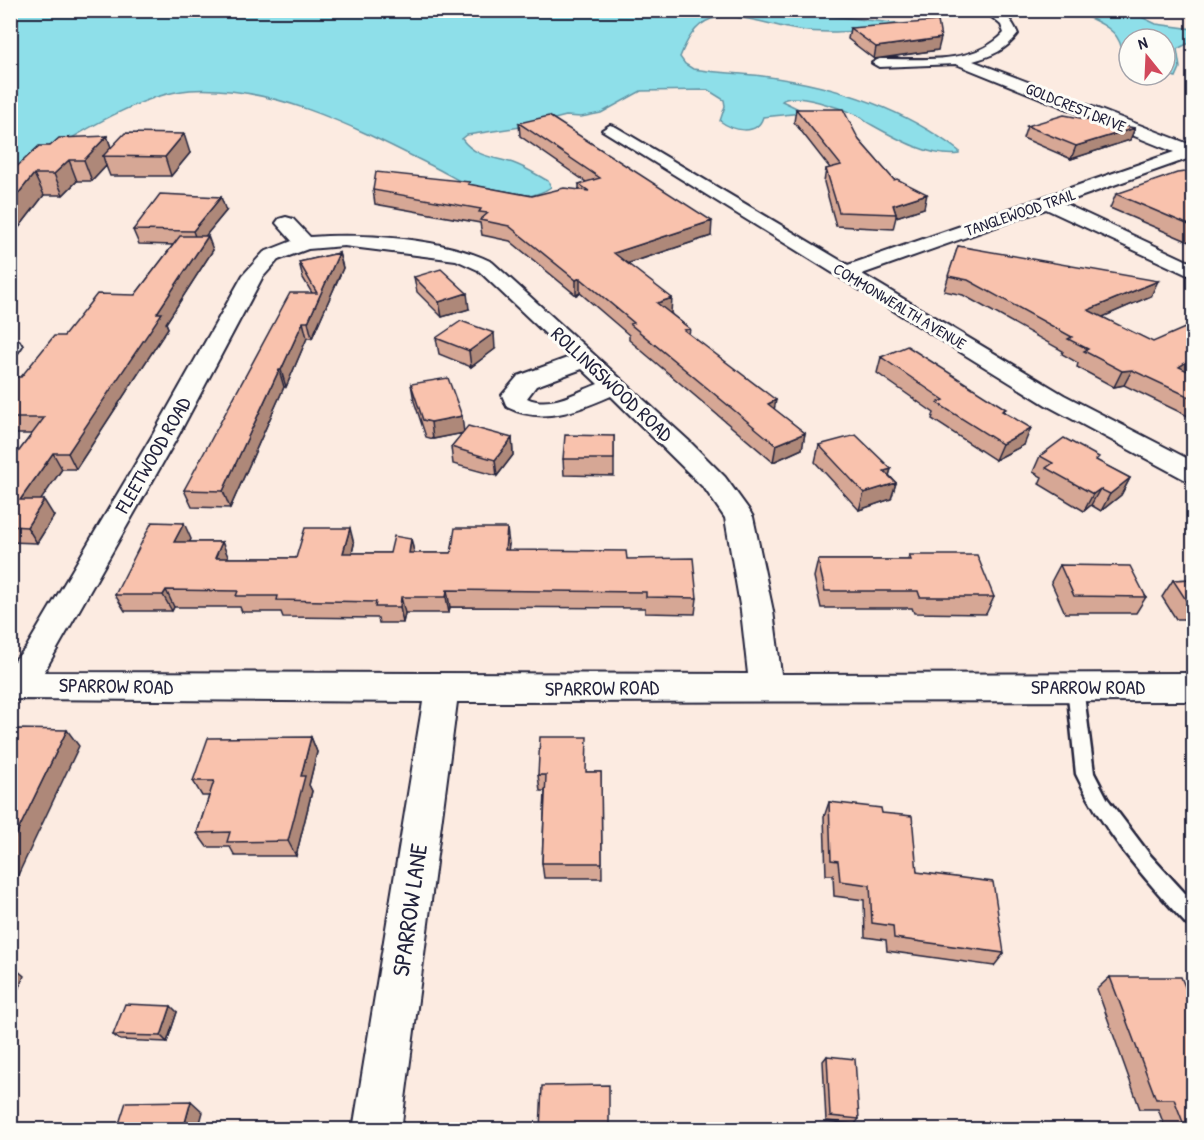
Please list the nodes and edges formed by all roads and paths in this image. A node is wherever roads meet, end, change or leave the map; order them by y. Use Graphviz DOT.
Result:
graph roads {
  1 [pos="993,13"];
  2 [pos="958,60"];
  3 [pos="879,63"];
  4 [pos="610,130"];
  5 [pos="1192,152"];
  6 [pos="1045,202"];
  7 [pos="286,223"];
  8 [pos="305,243"];
  9 [pos="1194,272"];
  10 [pos="846,273"];
  11 [pos="585,360"];
  12 [pos="614,386"];
  13 [pos="1194,473"];
  14 [pos="12,686"];
  15 [pos="766,687"];
  16 [pos="1075,687"];
  17 [pos="1194,687"];
  18 [pos="442,690"];
  19 [pos="1194,918"];
  20 [pos="377,1130"];
  1 -- 2 [label="street"];
  2 -- 3 [label="street"];
  2 -- 5 [label="street, GOLDCREST DRIVE"];
  4 -- 10 [label="street, COMMONWEALTH AVENUE"];
  5 -- 6 [label="street, TANGLEWOOD TRAIL"];
  6 -- 9 [label="street"];
  6 -- 10 [label="street, TANGLEWOOD TRAIL"];
  7 -- 8 [label="street"];
  8 -- 11 [label="street, ROLLINGSWOOD ROAD"];
  8 -- 14 [label="street, FLEETWOOD ROAD"];
  10 -- 13 [label="street, COMMONWEALTH AVENUE"];
  11 -- 12 [label="street, ROLLINGSWOOD ROAD"];
  11 -- 12 [label="street"];
  12 -- 15 [label="street, ROLLINGSWOOD ROAD"];
  14 -- 18 [label="street, SPARROW ROAD"];
  15 -- 16 [label="street, SPARROW ROAD"];
  15 -- 18 [label="street, SPARROW ROAD"];
  16 -- 17 [label="street, SPARROW ROAD"];
  16 -- 19 [label="lane"];
  18 -- 20 [label="street, SPARROW LANE"];
}
